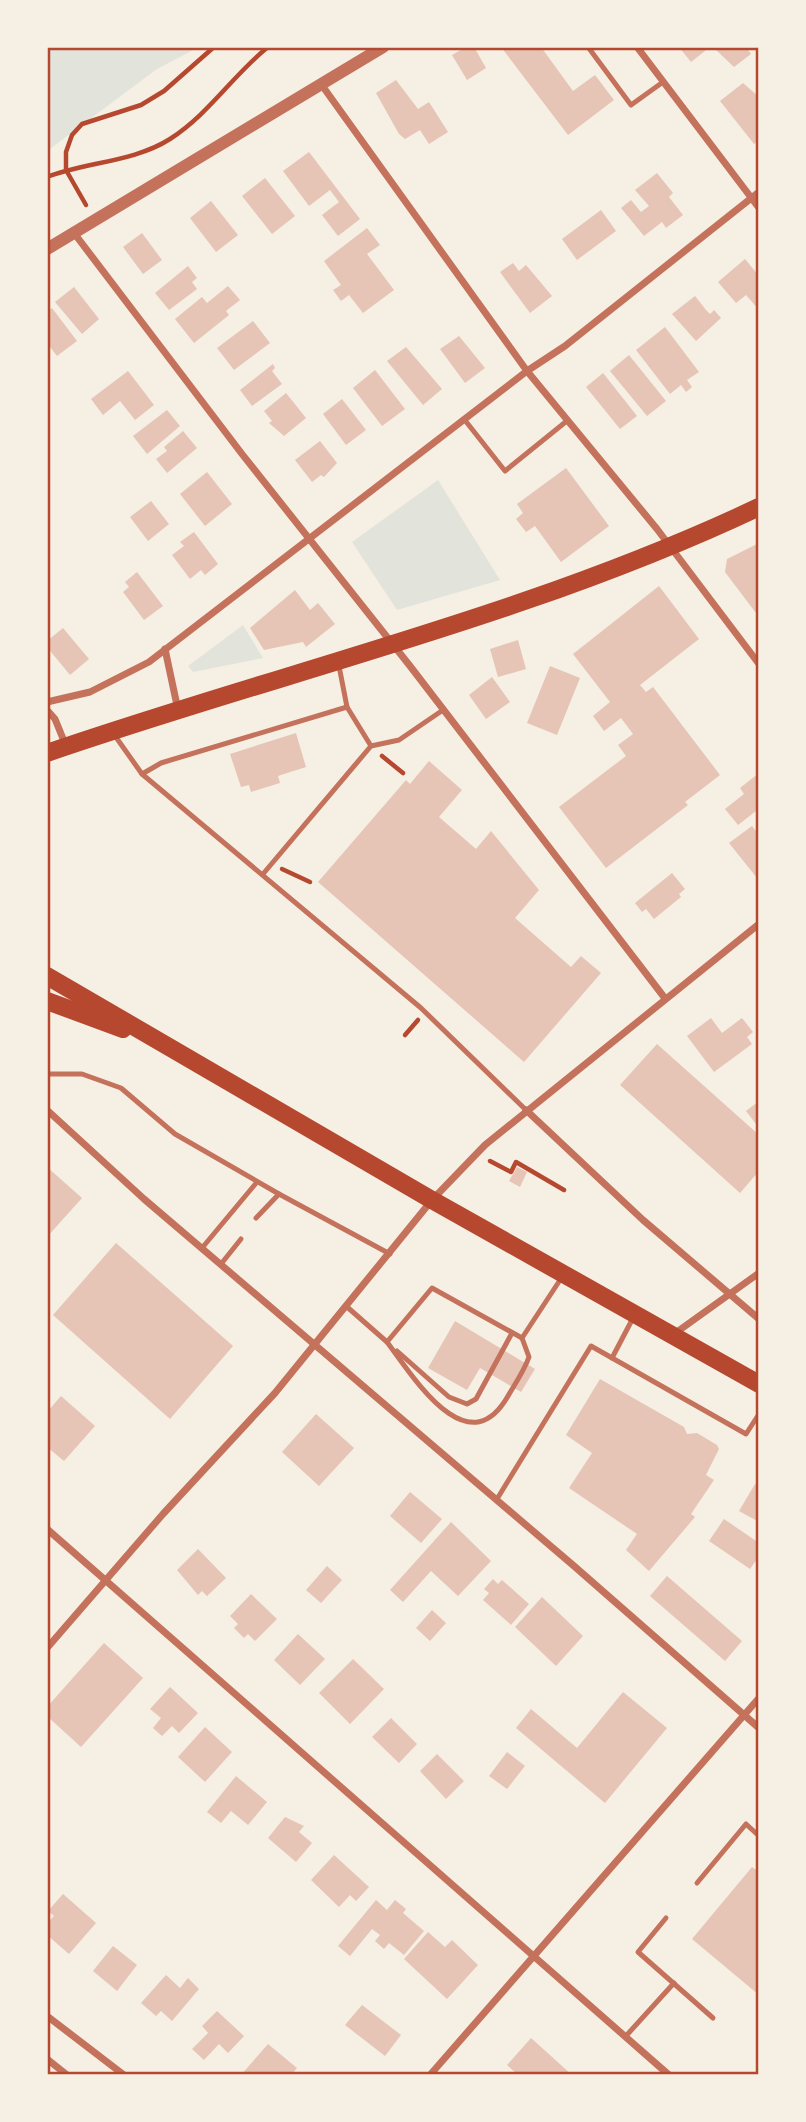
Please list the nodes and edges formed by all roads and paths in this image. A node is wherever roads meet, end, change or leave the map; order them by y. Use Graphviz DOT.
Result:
graph roads {
  1 [pos="214,47"];
  2 [pos="268,47"];
  3 [pos="383,47"];
  4 [pos="587,47"];
  5 [pos="637,47"];
  6 [pos="663,82"];
  7 [pos="321,84"];
  8 [pos="66,170"];
  9 [pos="47,177"];
  10 [pos="759,192"];
  11 [pos="751,198"];
  12 [pos="86,205"];
  13 [pos="759,208"];
  14 [pos="74,233"];
  15 [pos="47,249"];
  16 [pos="527,370"];
  17 [pos="464,419"];
  18 [pos="568,420"];
  19 [pos="759,507"];
  20 [pos="309,538"];
  21 [pos="671,548"];
  22 [pos="393,645"];
  23 [pos="165,649"];
  24 [pos="338,662"];
  25 [pos="759,664"];
  26 [pos="47,702"];
  27 [pos="347,707"];
  28 [pos="47,710"];
  29 [pos="443,710"];
  30 [pos="178,711"];
  31 [pos="112,732"];
  32 [pos="66,746"];
  33 [pos="370,746"];
  34 [pos="47,753"];
  35 [pos="142,774"];
  36 [pos="403,774"];
  37 [pos="271,864"];
  38 [pos="263,874"];
  39 [pos="310,882"];
  40 [pos="759,924"];
  41 [pos="47,976"];
  42 [pos="664,997"];
  43 [pos="47,1001"];
  44 [pos="418,1020"];
  45 [pos="405,1035"];
  46 [pos="154,1038"];
  47 [pos="47,1074"];
  48 [pos="47,1110"];
  49 [pos="526,1110"];
  50 [pos="477,1153"];
  51 [pos="257,1182"];
  52 [pos="564,1189"];
  53 [pos="279,1194"];
  54 [pos="432,1200"];
  55 [pos="256,1218"];
  56 [pos="241,1239"];
  57 [pos="202,1248"];
  58 [pos="390,1254"];
  59 [pos="220,1264"];
  60 [pos="759,1273"];
  61 [pos="563,1274"];
  62 [pos="730,1293"];
  63 [pos="346,1306"];
  64 [pos="635,1315"];
  65 [pos="759,1319"];
  66 [pos="512,1333"];
  67 [pos="672,1335"];
  68 [pos="522,1338"];
  69 [pos="387,1342"];
  70 [pos="316,1343"];
  71 [pos="612,1358"];
  72 [pos="759,1384"];
  73 [pos="759,1414"];
  74 [pos="497,1499"];
  75 [pos="47,1530"];
  76 [pos="106,1580"];
  77 [pos="47,1648"];
  78 [pos="759,1698"];
  79 [pos="744,1715"];
  80 [pos="759,1728"];
  81 [pos="759,1836"];
  82 [pos="697,1882"];
  83 [pos="666,1918"];
  84 [pos="533,1956"];
  85 [pos="674,1983"];
  86 [pos="47,2016"];
  87 [pos="713,2018"];
  88 [pos="625,2037"];
  89 [pos="47,2059"];
  90 [pos="67,2075"];
  91 [pos="124,2075"];
  92 [pos="430,2075"];
  93 [pos="668,2075"];
  1 -- 8 [label="path"];
  2 -- 8 [label="path"];
  3 -- 7 [label="street"];
  4 -- 6 [label="lane"];
  5 -- 6 [label="street"];
  6 -- 11 [label="street"];
  7 -- 14 [label="street"];
  7 -- 16 [label="street"];
  8 -- 9 [label="path"];
  8 -- 12 [label="path"];
  10 -- 11 [label="street"];
  11 -- 13 [label="street"];
  11 -- 16 [label="street"];
  14 -- 15 [label="street"];
  14 -- 20 [label="street"];
  16 -- 17 [label="street"];
  16 -- 18 [label="street"];
  17 -- 18 [label="lane"];
  17 -- 20 [label="street"];
  18 -- 21 [label="street"];
  19 -- 21 [label="main road"];
  20 -- 22 [label="street"];
  20 -- 23 [label="street"];
  21 -- 22 [label="main road"];
  21 -- 25 [label="street"];
  22 -- 24 [label="main road"];
  22 -- 29 [label="street"];
  23 -- 26 [label="street"];
  23 -- 30 [label="street"];
  24 -- 27 [label="lane"];
  24 -- 30 [label="main road"];
  27 -- 33 [label="lane"];
  27 -- 35 [label="lane"];
  28 -- 32 [label="street"];
  29 -- 33 [label="lane"];
  29 -- 42 [label="street"];
  30 -- 31 [label="main road"];
  31 -- 32 [label="main road"];
  31 -- 35 [label="lane"];
  32 -- 34 [label="main road"];
  33 -- 36 [label="path"];
  33 -- 37 [label="lane"];
  35 -- 38 [label="lane"];
  37 -- 38 [label="lane"];
  37 -- 39 [label="path"];
  38 -- 49 [label="lane"];
  40 -- 42 [label="street"];
  41 -- 46 [label="main road"];
  42 -- 49 [label="street"];
  43 -- 46 [label="main road"];
  44 -- 45 [label="path"];
  46 -- 54 [label="main road"];
  47 -- 51 [label="lane"];
  48 -- 57 [label="street"];
  49 -- 50 [label="street"];
  49 -- 62 [label="street"];
  50 -- 52 [label="path"];
  50 -- 54 [label="street"];
  51 -- 53 [label="lane"];
  51 -- 57 [label="lane"];
  53 -- 55 [label="lane"];
  53 -- 58 [label="lane"];
  54 -- 58 [label="street"];
  54 -- 61 [label="main road"];
  56 -- 59 [label="lane"];
  57 -- 59 [label="street"];
  58 -- 63 [label="street"];
  59 -- 70 [label="street"];
  60 -- 62 [label="street"];
  61 -- 64 [label="main road"];
  61 -- 68 [label="lane"];
  62 -- 65 [label="street"];
  62 -- 67 [label="street"];
  63 -- 69 [label="lane"];
  63 -- 70 [label="street"];
  64 -- 67 [label="main road"];
  64 -- 71 [label="lane"];
  66 -- 68 [label="lane"];
  66 -- 69 [label="lane"];
  66 -- 69 [label="lane"];
  67 -- 72 [label="main road"];
  68 -- 69 [label="lane"];
  70 -- 74 [label="street"];
  70 -- 76 [label="street"];
  71 -- 73 [label="lane"];
  71 -- 74 [label="lane"];
  74 -- 79 [label="street"];
  75 -- 76 [label="street"];
  76 -- 77 [label="street"];
  76 -- 84 [label="street"];
  78 -- 79 [label="street"];
  79 -- 80 [label="street"];
  79 -- 84 [label="street"];
  81 -- 82 [label="lane"];
  83 -- 85 [label="lane"];
  84 -- 88 [label="street"];
  84 -- 92 [label="street"];
  85 -- 87 [label="lane"];
  85 -- 88 [label="lane"];
  86 -- 91 [label="street"];
  88 -- 93 [label="street"];
  89 -- 90 [label="street"];
}
